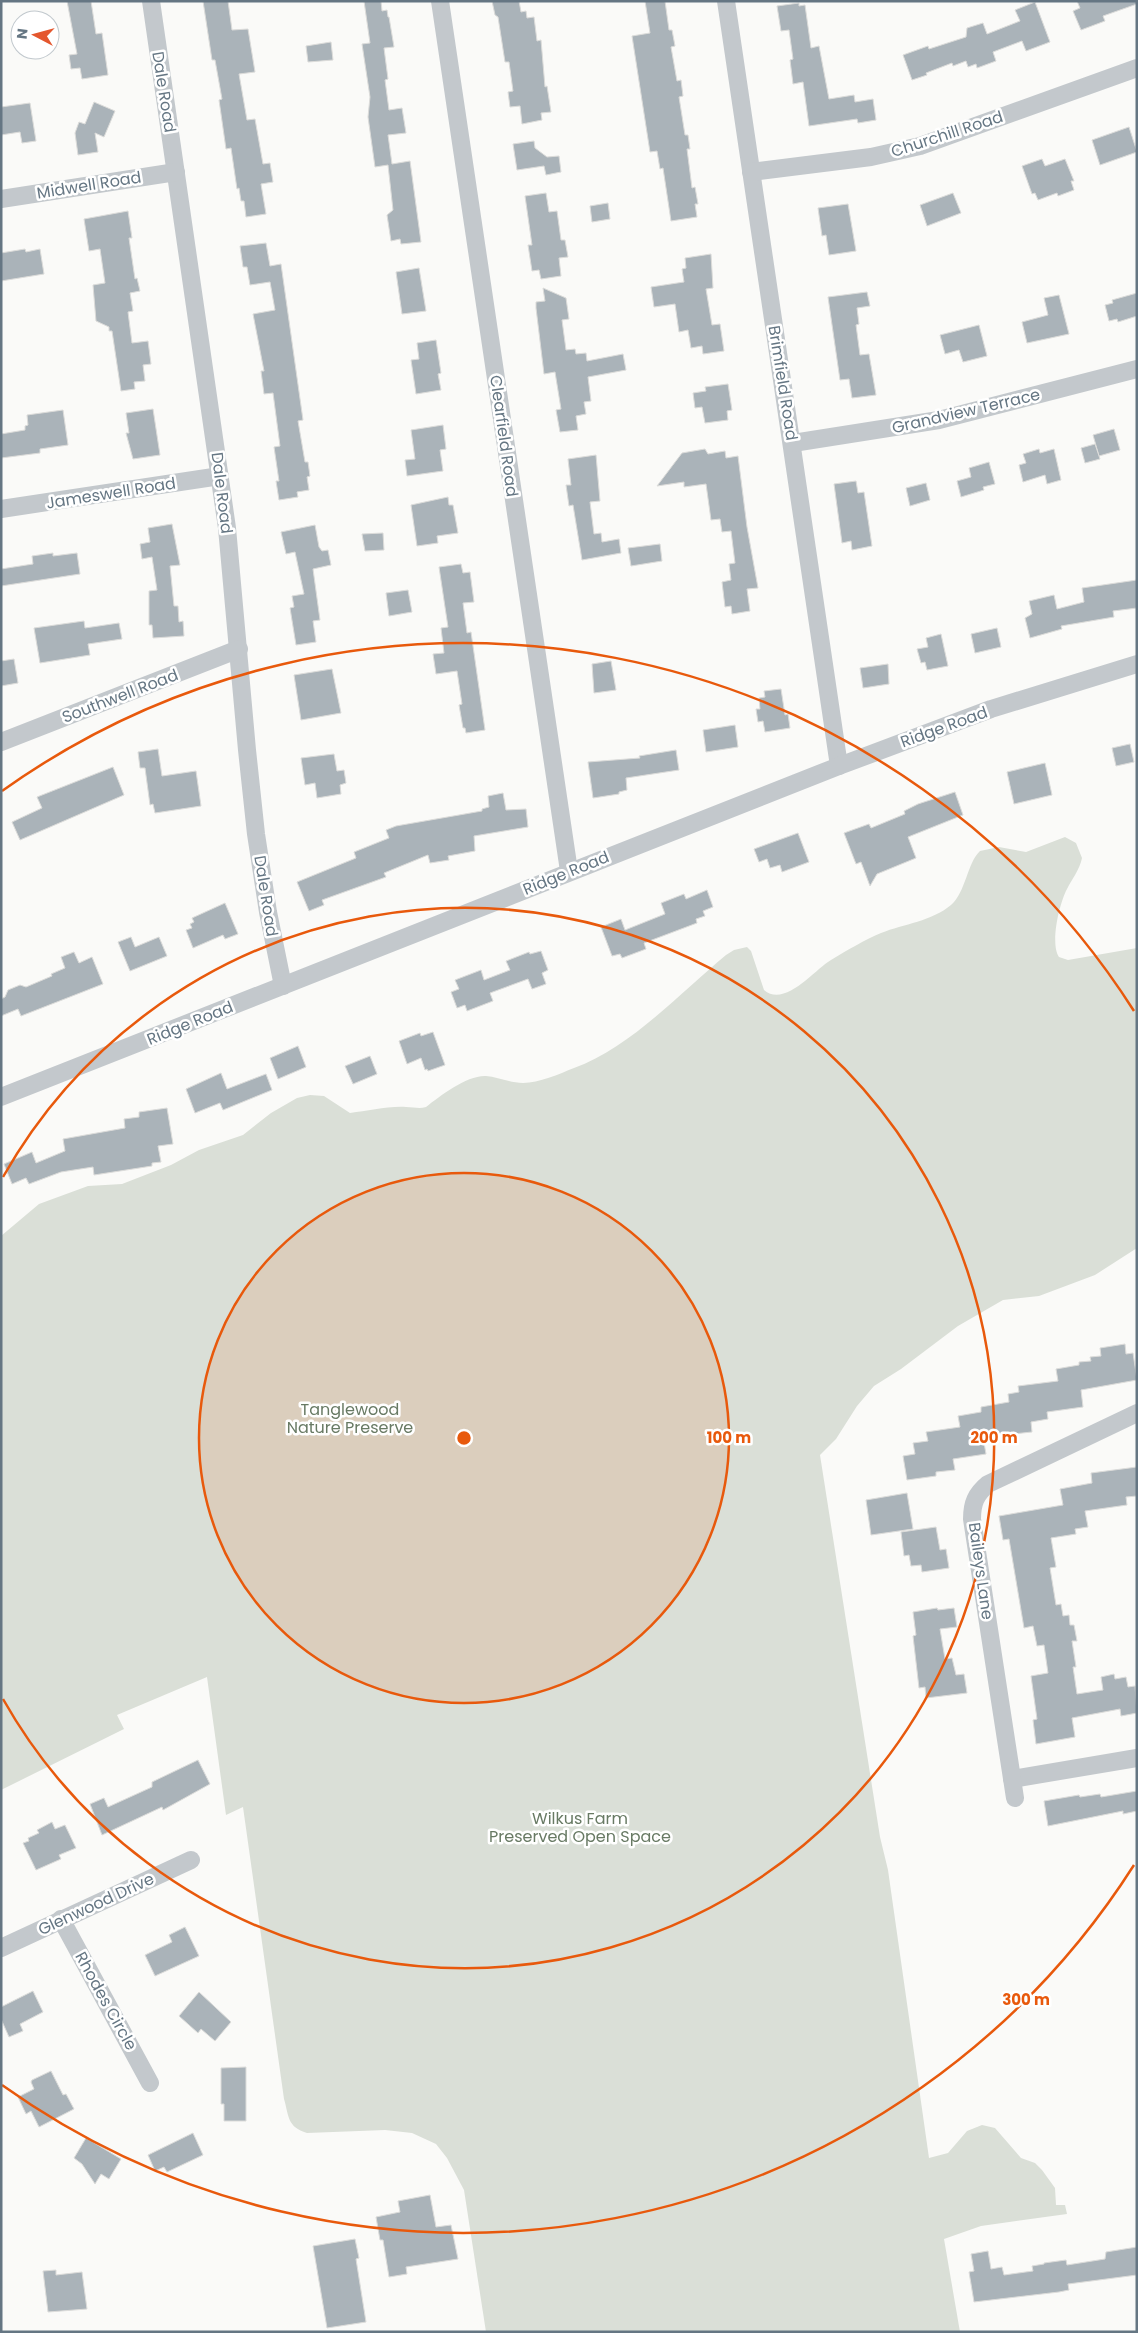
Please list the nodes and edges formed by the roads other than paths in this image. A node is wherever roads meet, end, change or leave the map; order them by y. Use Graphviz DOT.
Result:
graph roads {
  1 [pos="151,1"];
  2 [pos="440,1"];
  3 [pos="726,1"];
  4 [pos="1137,68"];
  5 [pos="176,172"];
  6 [pos="751,172"];
  7 [pos="1,199"];
  8 [pos="1137,369"];
  9 [pos="793,444"];
  10 [pos="220,476"];
  11 [pos="1,509"];
  12 [pos="239,649"];
  13 [pos="1137,664"];
  14 [pos="1,742"];
  15 [pos="839,766"];
  16 [pos="569,871"];
  17 [pos="283,986"];
  18 [pos="1,1098"];
  19 [pos="1137,1413"];
  20 [pos="1137,1758"];
  21 [pos="1012,1779"];
  22 [pos="1015,1798"];
  23 [pos="191,1860"];
  24 [pos="61,1919"];
  25 [pos="1,1948"];
  26 [pos="150,2083"];
  1 -- 5 [label="street, Dale Road"];
  2 -- 16 [label="street, Clearfield Road"];
  3 -- 6 [label="street, Brimfield Road"];
  4 -- 6 [label="street, Churchill Road"];
  5 -- 7 [label="street, Midwell Road"];
  5 -- 10 [label="street, Dale Road"];
  6 -- 9 [label="street, Brimfield Road"];
  8 -- 9 [label="street, Grandview Terrace"];
  9 -- 15 [label="street, Brimfield Road"];
  10 -- 11 [label="street, Jameswell Road"];
  10 -- 12 [label="street, Dale Road"];
  12 -- 14 [label="street, Southwell Road"];
  12 -- 17 [label="street, Dale Road"];
  13 -- 15 [label="street, Ridge Road"];
  15 -- 16 [label="street, Ridge Road"];
  16 -- 17 [label="street, Ridge Road"];
  17 -- 18 [label="street, Ridge Road"];
  19 -- 21 [label="street, Baileys Lane"];
  20 -- 21 [label="street"];
  21 -- 22 [label="street, Baileys Lane"];
  23 -- 24 [label="street, Glenwood Drive"];
  24 -- 25 [label="street, Glenwood Drive"];
  24 -- 26 [label="street, Rhodes Circle"];
}
